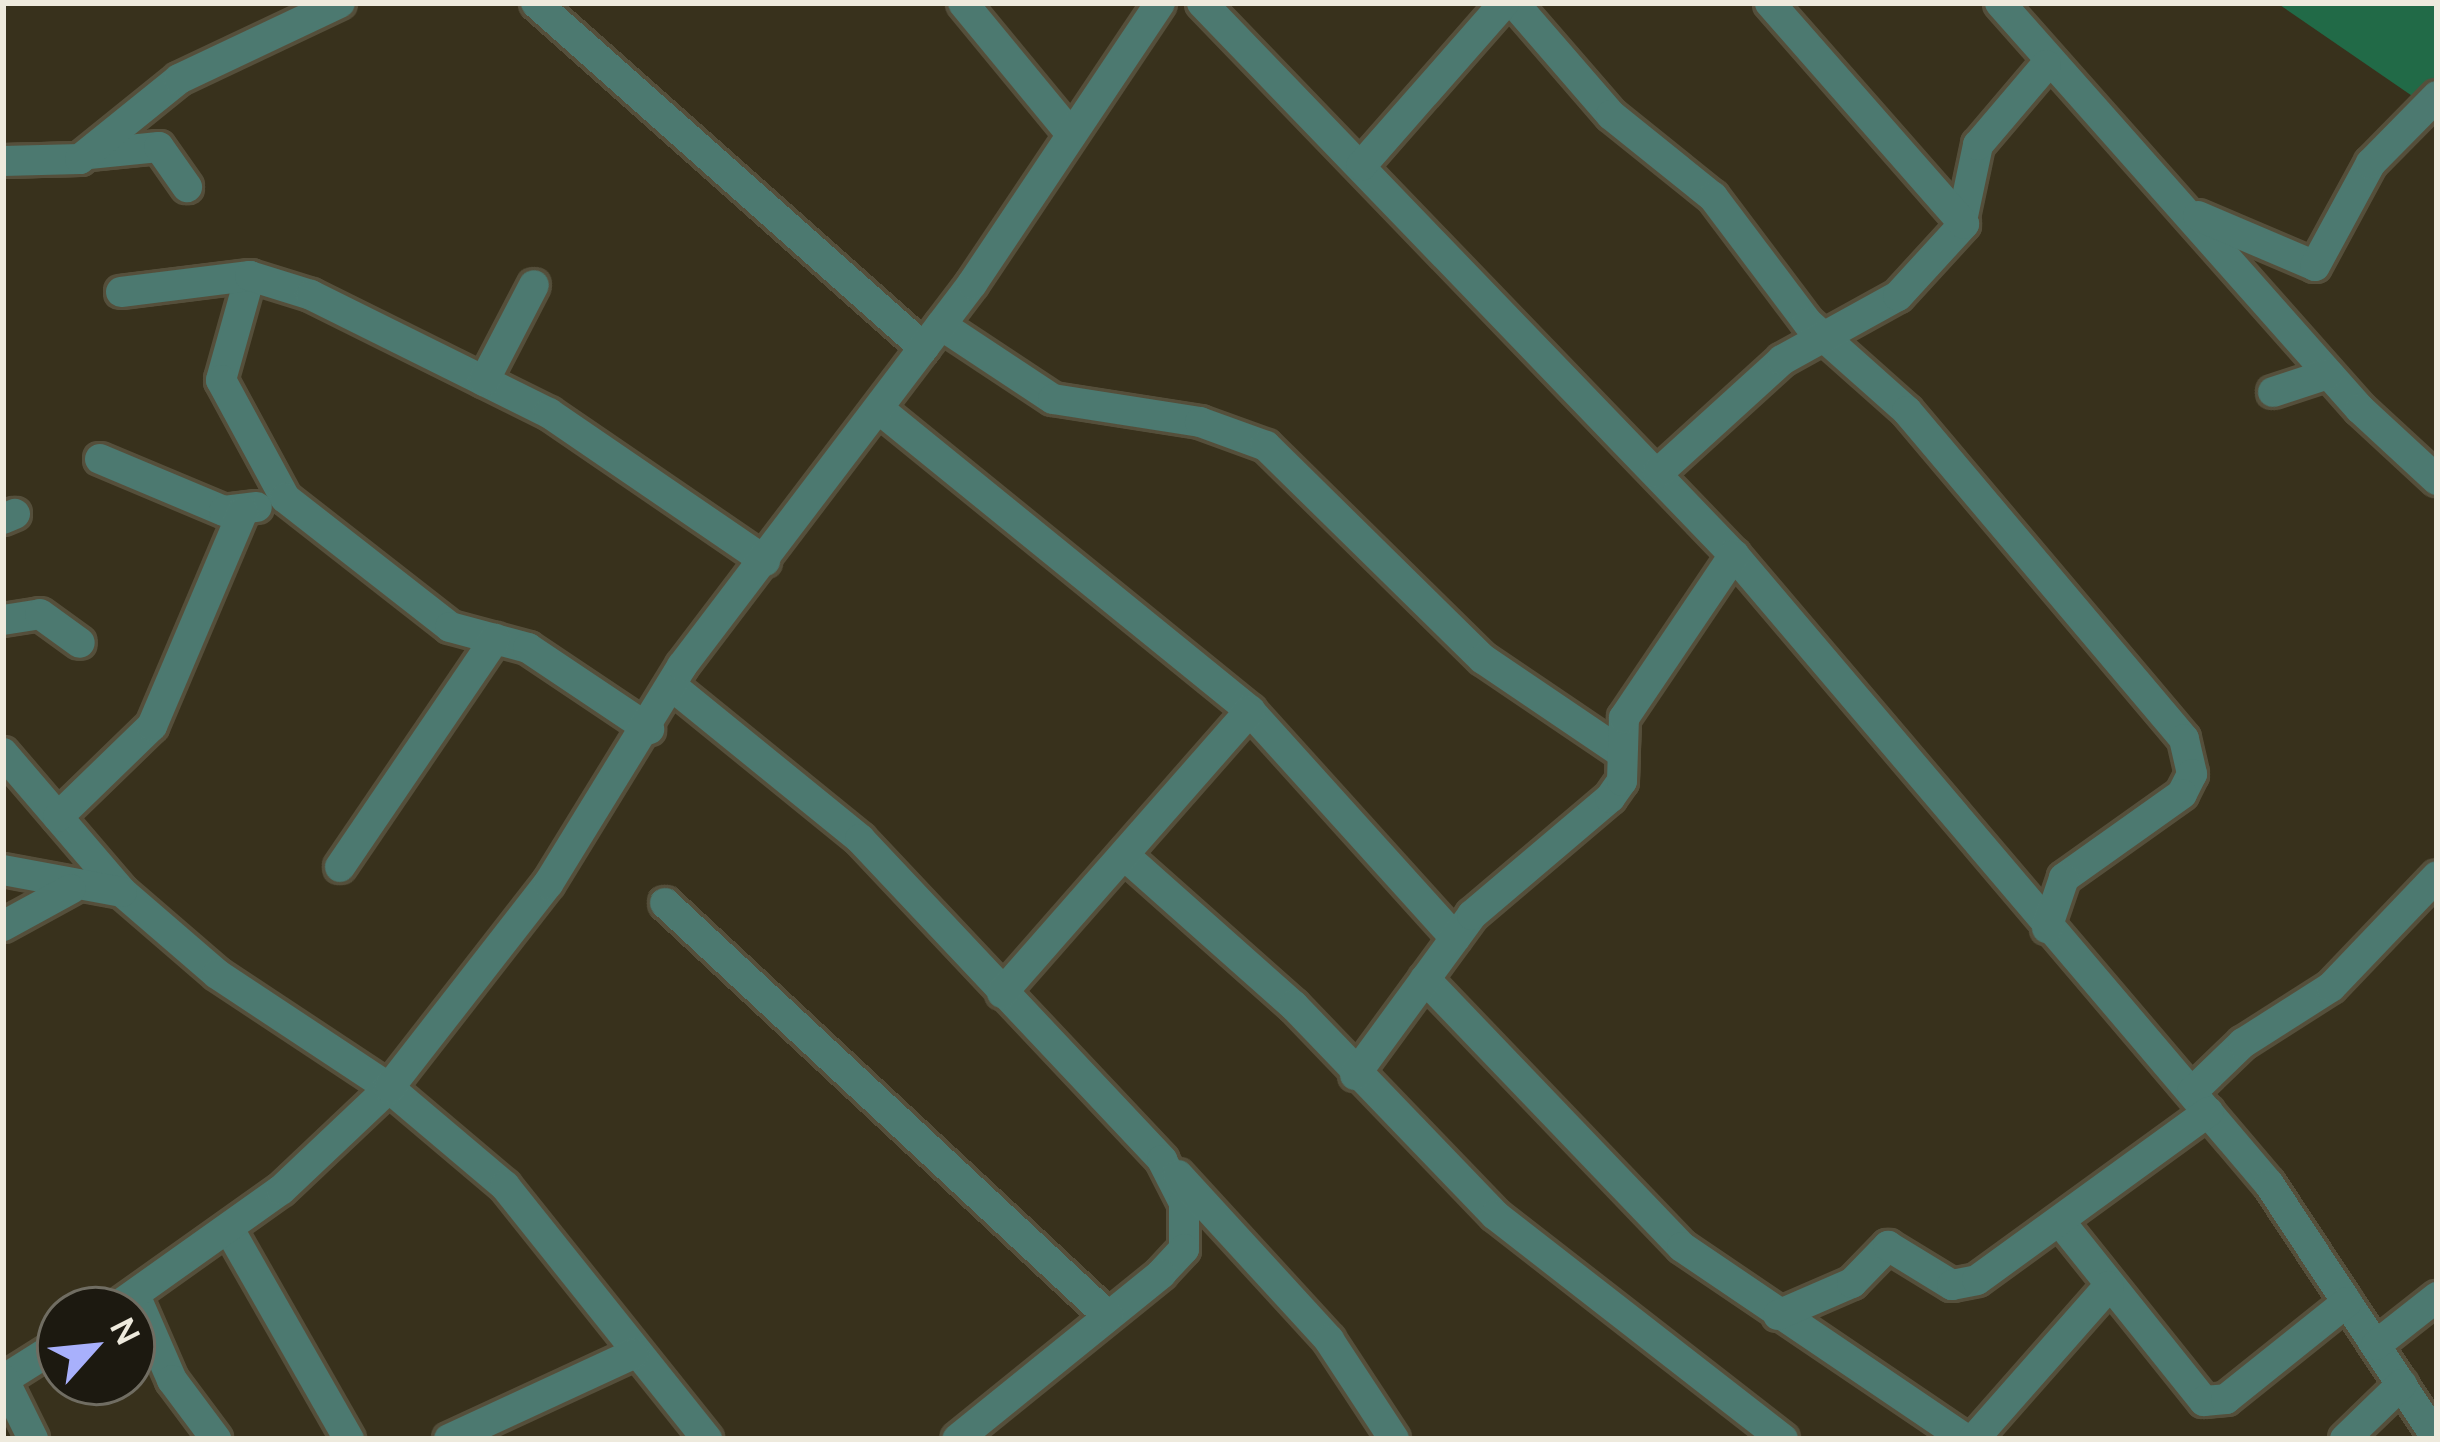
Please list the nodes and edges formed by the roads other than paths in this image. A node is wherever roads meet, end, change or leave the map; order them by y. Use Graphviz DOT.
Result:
graph roads {
  1 [pos="340,3"];
  2 [pos="536,3"];
  3 [pos="963,3"];
  4 [pos="1160,3"];
  5 [pos="1202,3"];
  6 [pos="1504,3"];
  7 [pos="1514,3"];
  8 [pos="1770,3"];
  9 [pos="2000,3"];
  10 [pos="2046,65"];
  11 [pos="2437,96"];
  12 [pos="1071,134"];
  13 [pos="89,154"];
  14 [pos="3,161"];
  15 [pos="1361,166"];
  16 [pos="188,187"];
  17 [pos="2178,206"];
  18 [pos="1963,216"];
  19 [pos="250,276"];
  20 [pos="534,285"];
  21 [pos="121,292"];
  22 [pos="933,336"];
  23 [pos="1828,343"];
  24 [pos="2329,374"];
  25 [pos="484,381"];
  26 [pos="2273,392"];
  27 [pos="879,409"];
  28 [pos="100,459"];
  29 [pos="1658,473"];
  30 [pos="2437,480"];
  31 [pos="285,498"];
  32 [pos="243,512"];
  33 [pos="1735,555"];
  34 [pos="765,561"];
  35 [pos="3,620"];
  36 [pos="495,638"];
  37 [pos="80,643"];
  38 [pos="672,686"];
  39 [pos="1250,711"];
  40 [pos="649,729"];
  41 [pos="1618,751"];
  42 [pos="3,753"];
  43 [pos="58,818"];
  44 [pos="1124,855"];
  45 [pos="340,867"];
  46 [pos="3,870"];
  47 [pos="2437,876"];
  48 [pos="71,889"];
  49 [pos="122,892"];
  50 [pos="665,903"];
  51 [pos="3,926"];
  52 [pos="2047,928"];
  53 [pos="1455,938"];
  54 [pos="1425,979"];
  55 [pos="1002,993"];
  56 [pos="1355,1075"];
  57 [pos="389,1088"];
  58 [pos="2200,1102"];
  59 [pos="1162,1160"];
  60 [pos="2062,1224"];
  61 [pos="229,1229"];
  62 [pos="146,1286"];
  63 [pos="2109,1286"];
  64 [pos="2437,1297"];
  65 [pos="2347,1301"];
  66 [pos="1778,1315"];
  67 [pos="1108,1316"];
  68 [pos="2377,1345"];
  69 [pos="633,1354"];
  70 [pos="156,1355"];
  71 [pos="36,1359"];
  72 [pos="4,1380"];
  73 [pos="2402,1384"];
  74 [pos="33,1439"];
  75 [pos="216,1439"];
  76 [pos="349,1439"];
  77 [pos="449,1439"];
  78 [pos="707,1439"];
  79 [pos="957,1439"];
  80 [pos="1394,1439"];
  81 [pos="1783,1439"];
  82 [pos="1970,1439"];
  83 [pos="2345,1439"];
  84 [pos="2437,1439"];
  1 -- 13 [label="street"];
  2 -- 22 [label="street"];
  3 -- 12 [label="street"];
  4 -- 12 [label="street"];
  5 -- 15 [label="street"];
  6 -- 15 [label="street"];
  7 -- 23 [label="street"];
  8 -- 18 [label="street"];
  9 -- 10 [label="street"];
  10 -- 17 [label="street"];
  10 -- 18 [label="street"];
  11 -- 17 [label="street"];
  12 -- 22 [label="street"];
  13 -- 14 [label="street"];
  13 -- 16 [label="street"];
  15 -- 29 [label="street"];
  17 -- 24 [label="street"];
  18 -- 23 [label="street"];
  19 -- 21 [label="street"];
  19 -- 25 [label="street"];
  19 -- 31 [label="street"];
  20 -- 25 [label="street"];
  22 -- 27 [label="street"];
  22 -- 41 [label="street"];
  23 -- 29 [label="street"];
  23 -- 52 [label="street"];
  24 -- 26 [label="street"];
  24 -- 30 [label="street"];
  25 -- 34 [label="street"];
  27 -- 34 [label="street"];
  27 -- 39 [label="street"];
  28 -- 32 [label="street"];
  29 -- 33 [label="street"];
  31 -- 32 [label="street"];
  31 -- 36 [label="street"];
  32 -- 43 [label="street"];
  33 -- 41 [label="street"];
  33 -- 52 [label="street"];
  34 -- 38 [label="street"];
  35 -- 37 [label="street"];
  36 -- 40 [label="street"];
  36 -- 45 [label="street"];
  38 -- 40 [label="street"];
  38 -- 55 [label="street"];
  39 -- 44 [label="street"];
  39 -- 53 [label="street"];
  40 -- 57 [label="street"];
  41 -- 53 [label="street"];
  42 -- 43 [label="street"];
  43 -- 49 [label="street"];
  44 -- 55 [label="street"];
  44 -- 56 [label="street"];
  46 -- 48 [label="street"];
  47 -- 58 [label="street"];
  48 -- 49 [label="street"];
  48 -- 51 [label="street"];
  49 -- 57 [label="street"];
  50 -- 67 [label="street"];
  52 -- 58 [label="street"];
  53 -- 54 [label="street"];
  54 -- 56 [label="street"];
  54 -- 66 [label="street"];
  55 -- 59 [label="street"];
  56 -- 81 [label="street"];
  57 -- 61 [label="street"];
  57 -- 69 [label="street"];
  58 -- 60 [label="street"];
  58 -- 65 [label="street"];
  59 -- 67 [label="street"];
  59 -- 80 [label="street"];
  60 -- 63 [label="street"];
  60 -- 66 [label="street"];
  61 -- 62 [label="street"];
  61 -- 76 [label="street"];
  63 -- 65 [label="street"];
  63 -- 82 [label="street"];
  64 -- 68 [label="street"];
  65 -- 68 [label="street"];
  66 -- 82 [label="street"];
  67 -- 79 [label="street"];
  68 -- 73 [label="street"];
  69 -- 77 [label="street"];
  69 -- 78 [label="street"];
  70 -- 75 [label="street"];
  71 -- 72 [label="street"];
  72 -- 74 [label="street"];
  73 -- 83 [label="street"];
  73 -- 84 [label="street"];
}
